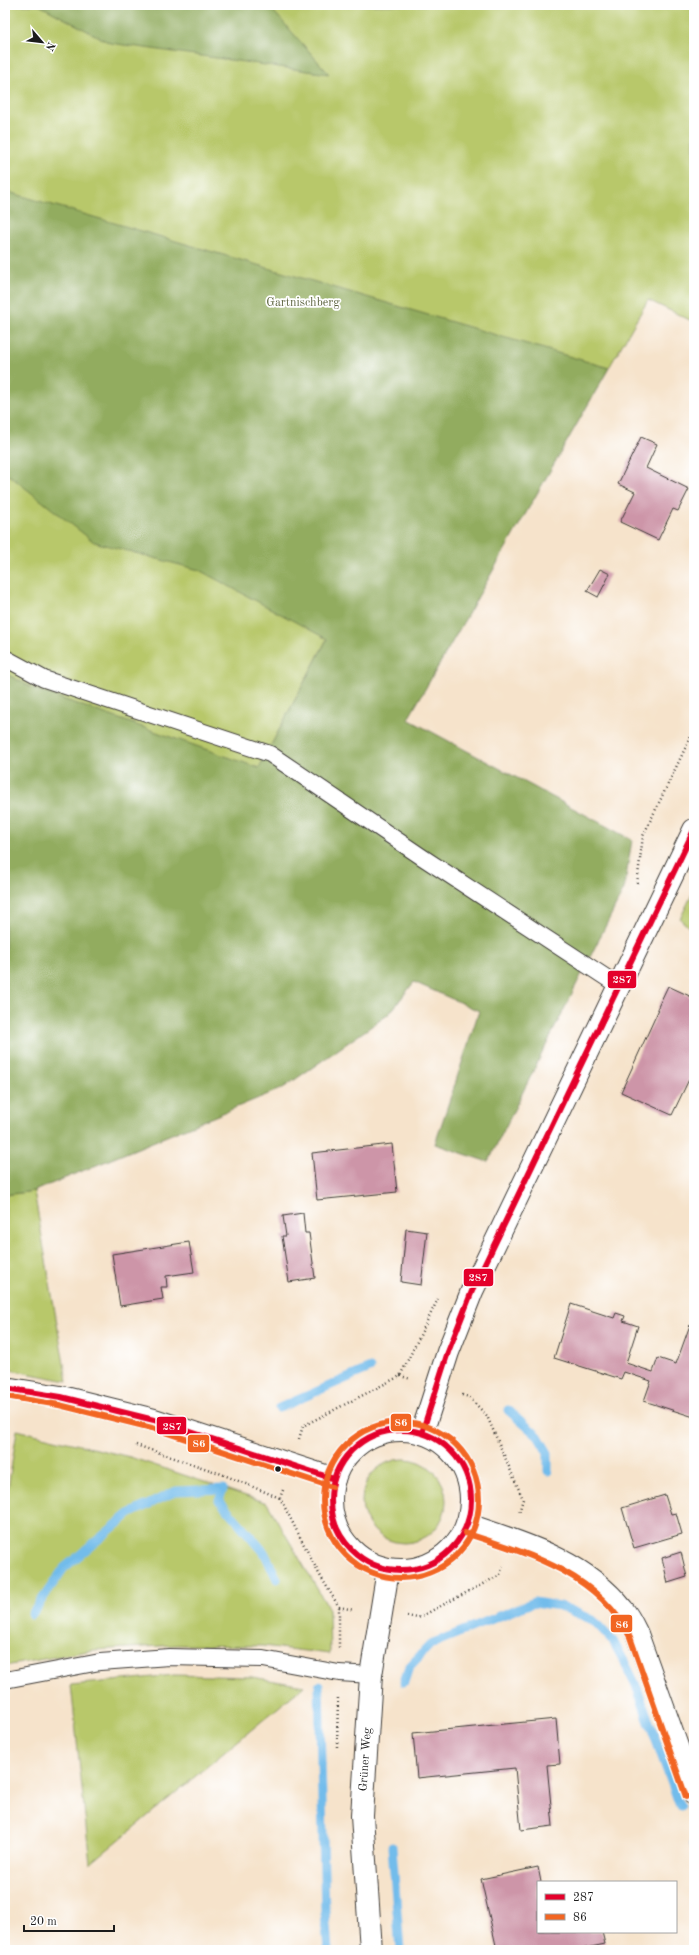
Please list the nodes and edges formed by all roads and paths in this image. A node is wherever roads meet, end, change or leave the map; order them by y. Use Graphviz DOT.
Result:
graph roads {
  1 [pos="5,658"];
  2 [pos="694,730"];
  3 [pos="694,830"];
  4 [pos="637,885"];
  5 [pos="619,986"];
  6 [pos="5,1388"];
  7 [pos="436,1388"];
  8 [pos="422,1433"];
  9 [pos="128,1443"];
  10 [pos="291,1465"];
  11 [pos="334,1479"];
  12 [pos="280,1498"];
  13 [pos="468,1525"];
  14 [pos="511,1539"];
  15 [pos="388,1570"];
  16 [pos="381,1614"];
  17 [pos="371,1676"];
  18 [pos="5,1680"];
  19 [pos="694,1794"];
  20 [pos="370,1950"];
  1 -- 5 [label="lane"];
  2 -- 4 [label="path"];
  3 -- 5 [label="street"];
  5 -- 7 [label="street"];
  6 -- 10 [label="street"];
  7 -- 8 [label="street"];
  7 -- 10 [label="path"];
  7 -- 14 [label="path"];
  8 -- 11 [label="street"];
  8 -- 13 [label="street"];
  9 -- 12 [label="path"];
  10 -- 11 [label="street"];
  10 -- 12 [label="path"];
  11 -- 15 [label="street"];
  12 -- 16 [label="path"];
  13 -- 14 [label="street"];
  13 -- 15 [label="street"];
  14 -- 16 [label="path"];
  14 -- 19 [label="street"];
  15 -- 16 [label="street, Grüner Weg"];
  16 -- 17 [label="street, Grüner Weg"];
  17 -- 18 [label="lane"];
  17 -- 20 [label="street, Grüner Weg"];
}
